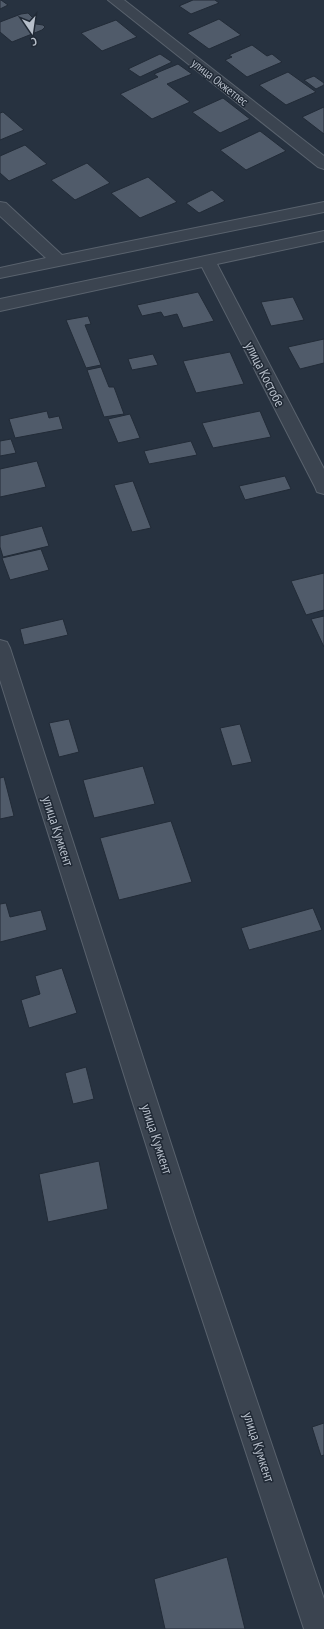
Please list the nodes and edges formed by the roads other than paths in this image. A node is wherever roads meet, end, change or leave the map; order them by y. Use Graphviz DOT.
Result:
graph roads {
  1 [pos="115,0"];
  2 [pos="324,164"];
  3 [pos="0,207"];
  4 [pos="324,207"];
  5 [pos="324,236"];
  6 [pos="59,261"];
  7 [pos="207,261"];
  8 [pos="0,273"];
  9 [pos="0,305"];
  10 [pos="324,487"];
  11 [pos="0,648"];
  12 [pos="319,1629"];
  1 -- 2 [label="street, улица Окжетпес"];
  3 -- 6 [label="street"];
  4 -- 6 [label="street"];
  5 -- 7 [label="street"];
  6 -- 8 [label="street"];
  7 -- 9 [label="street"];
  7 -- 10 [label="street, улица Костобе"];
  11 -- 12 [label="street, улица Кумкент"];
}
